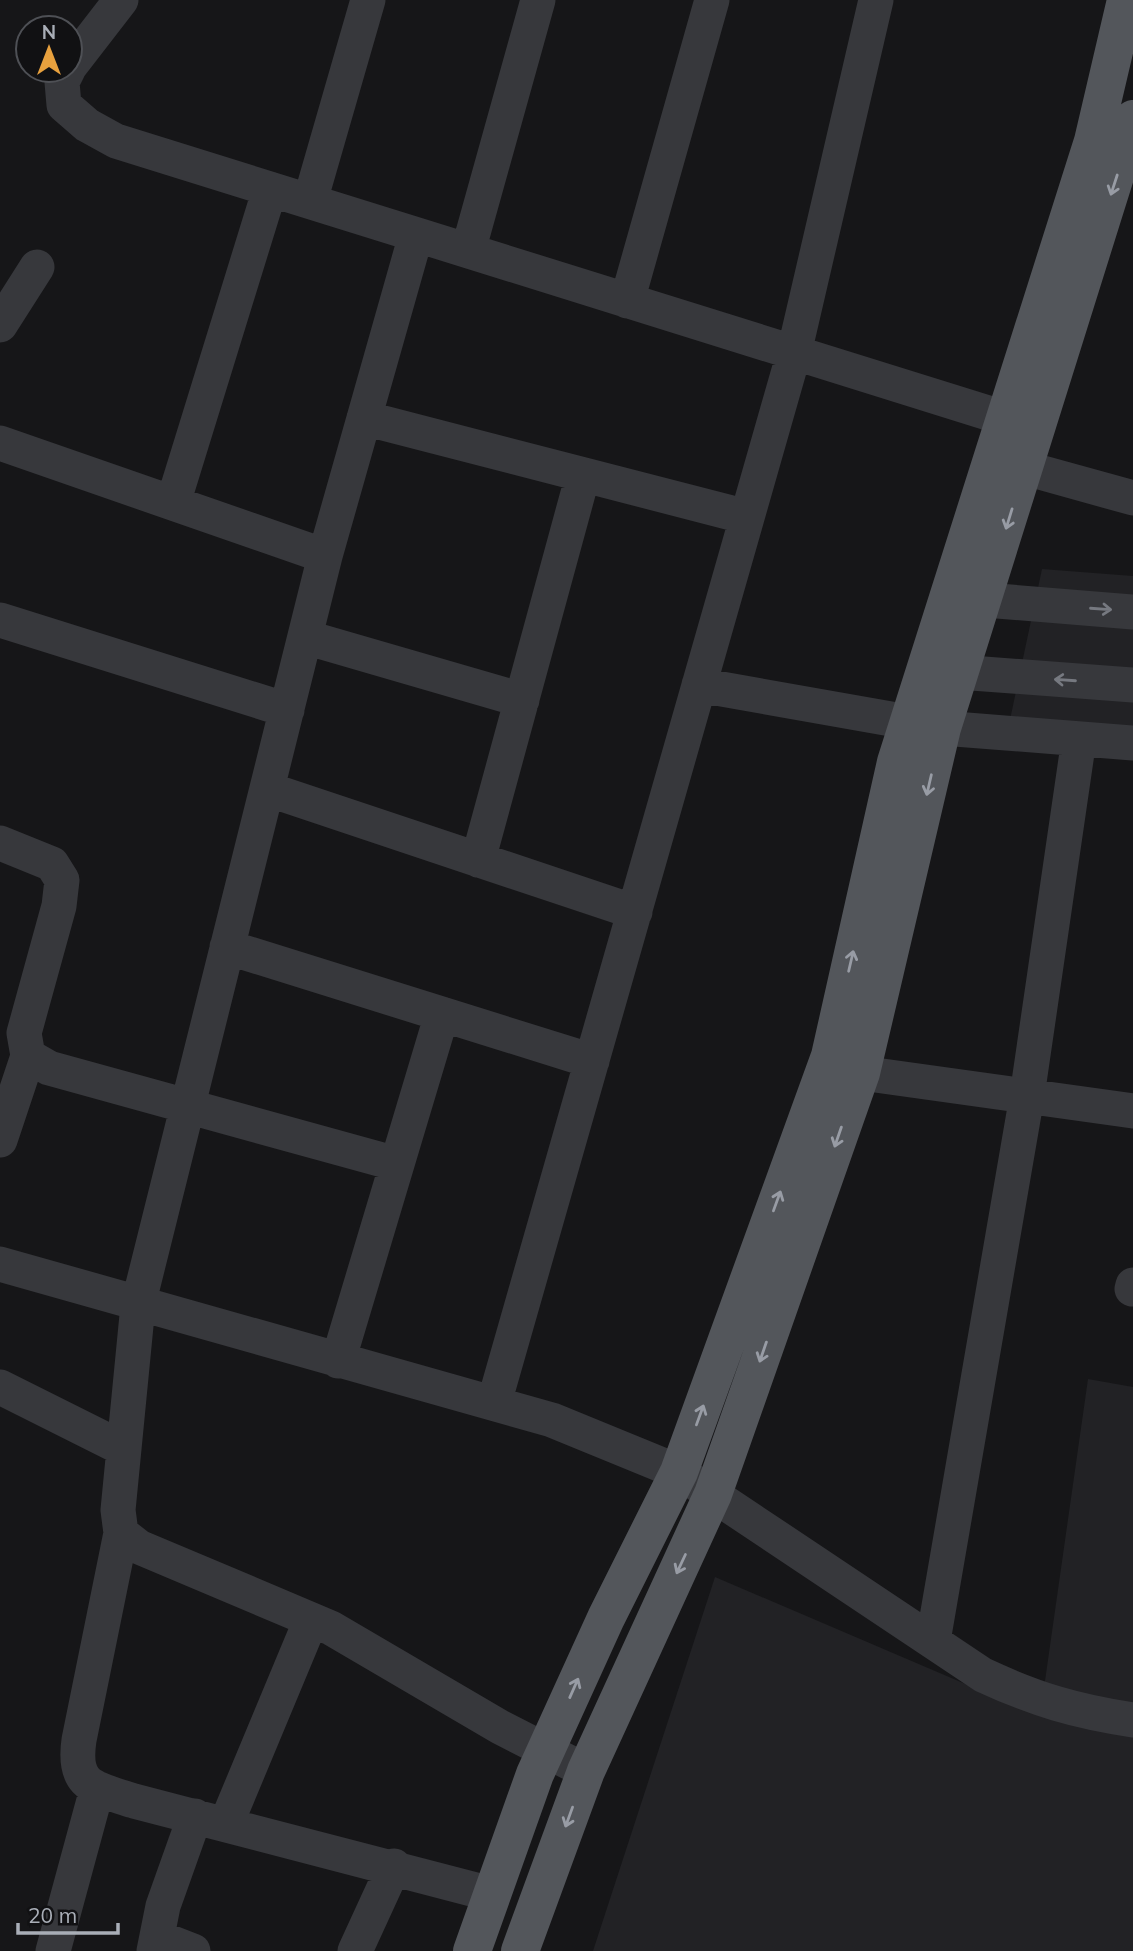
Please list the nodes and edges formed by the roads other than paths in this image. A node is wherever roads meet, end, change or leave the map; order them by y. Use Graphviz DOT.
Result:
graph roads {
  1 [pos="121,0"];
  2 [pos="368,0"];
  3 [pos="538,0"];
  4 [pos="712,0"];
  5 [pos="876,0"];
  6 [pos="1126,0"];
  7 [pos="84,48"];
  8 [pos="62,84"];
  9 [pos="1133,119"];
  10 [pos="270,189"];
  11 [pos="310,201"];
  12 [pos="416,234"];
  13 [pos="468,251"];
  14 [pos="37,267"];
  15 [pos="627,300"];
  16 [pos="0,325"];
  17 [pos="794,353"];
  18 [pos="364,418"];
  19 [pos="1021,421"];
  20 [pos="0,443"];
  21 [pos="1025,468"];
  22 [pos="583,475"];
  23 [pos="1133,498"];
  24 [pos="173,503"];
  25 [pos="747,517"];
  26 [pos="325,556"];
  27 [pos="948,594"];
  28 [pos="985,600"];
  29 [pos="1133,612"];
  30 [pos="0,620"];
  31 [pos="305,637"];
  32 [pos="924,669"];
  33 [pos="962,673"];
  34 [pos="699,685"];
  35 [pos="1133,685"];
  36 [pos="522,700"];
  37 [pos="287,710"];
  38 [pos="925,725"];
  39 [pos="1079,738"];
  40 [pos="1133,743"];
  41 [pos="267,789"];
  42 [pos="0,843"];
  43 [pos="478,860"];
  44 [pos="635,912"];
  45 [pos="227,947"];
  46 [pos="442,1014"];
  47 [pos="857,1019"];
  48 [pos="28,1056"];
  49 [pos="592,1061"];
  50 [pos="861,1073"];
  51 [pos="1027,1096"];
  52 [pos="187,1106"];
  53 [pos="1133,1111"];
  54 [pos="0,1140"];
  55 [pos="397,1164"];
  56 [pos="0,1264"];
  57 [pos="138,1305"];
  58 [pos="338,1361"];
  59 [pos="0,1387"];
  60 [pos="494,1403"];
  61 [pos="124,1449"];
  62 [pos="679,1472"];
  63 [pos="713,1494"];
  64 [pos="121,1533"];
  65 [pos="311,1620"];
  66 [pos="933,1641"];
  67 [pos="1133,1720"];
  68 [pos="546,1750"];
  69 [pos="586,1772"];
  70 [pos="97,1789"];
  71 [pos="210,1820"];
  72 [pos="394,1866"];
  73 [pos="491,1894"];
  74 [pos="155,1944"];
  75 [pos="53,1951"];
  76 [pos="193,1951"];
  77 [pos="355,1951"];
  78 [pos="472,1951"];
  79 [pos="520,1951"];
  1 -- 7 [label="street"];
  2 -- 11 [label="street"];
  3 -- 13 [label="street"];
  4 -- 15 [label="street"];
  5 -- 17 [label="street"];
  6 -- 19 [label="main road"];
  8 -- 10 [label="street"];
  9 -- 19 [label="main road, one-way"];
  10 -- 11 [label="street"];
  10 -- 24 [label="street"];
  11 -- 12 [label="street"];
  12 -- 13 [label="street"];
  12 -- 18 [label="street"];
  13 -- 15 [label="street"];
  14 -- 16 [label="street"];
  15 -- 17 [label="street"];
  17 -- 19 [label="street"];
  17 -- 25 [label="street"];
  18 -- 22 [label="street"];
  18 -- 26 [label="street"];
  19 -- 21 [label="main road"];
  19 -- 27 [label="main road"];
  20 -- 24 [label="street"];
  21 -- 23 [label="street"];
  21 -- 28 [label="main road, one-way"];
  22 -- 25 [label="street"];
  22 -- 36 [label="street"];
  24 -- 26 [label="street"];
  25 -- 34 [label="street"];
  26 -- 31 [label="street"];
  27 -- 28 [label="street"];
  27 -- 32 [label="main road"];
  28 -- 29 [label="street, one-way"];
  28 -- 33 [label="main road"];
  30 -- 37 [label="street"];
  31 -- 36 [label="street"];
  31 -- 37 [label="street"];
  32 -- 33 [label="street"];
  32 -- 38 [label="main road"];
  35 -- 33 [label="street, one-way"];
  33 -- 38 [label="main road"];
  34 -- 38 [label="street"];
  34 -- 44 [label="street"];
  36 -- 43 [label="street"];
  37 -- 41 [label="street"];
  38 -- 39 [label="street"];
  38 -- 47 [label="main road"];
  39 -- 40 [label="street"];
  39 -- 51 [label="street"];
  41 -- 43 [label="street"];
  41 -- 45 [label="street"];
  42 -- 48 [label="street"];
  43 -- 44 [label="street"];
  44 -- 49 [label="street"];
  45 -- 46 [label="street"];
  45 -- 52 [label="street"];
  46 -- 49 [label="street"];
  46 -- 55 [label="street"];
  47 -- 50 [label="main road"];
  62 -- 47 [label="main road, one-way"];
  48 -- 52 [label="street"];
  48 -- 54 [label="street"];
  49 -- 60 [label="street"];
  50 -- 51 [label="street"];
  50 -- 63 [label="main road, one-way"];
  51 -- 53 [label="street"];
  51 -- 66 [label="street"];
  52 -- 55 [label="street"];
  52 -- 57 [label="street"];
  55 -- 58 [label="street"];
  56 -- 57 [label="street"];
  57 -- 58 [label="street"];
  57 -- 61 [label="street"];
  58 -- 60 [label="street"];
  59 -- 61 [label="street"];
  60 -- 62 [label="street"];
  61 -- 64 [label="street"];
  62 -- 63 [label="street"];
  68 -- 62 [label="main road, one-way"];
  63 -- 66 [label="street"];
  63 -- 69 [label="main road, one-way"];
  64 -- 65 [label="street"];
  64 -- 70 [label="street"];
  65 -- 68 [label="street"];
  65 -- 71 [label="street"];
  66 -- 67 [label="street"];
  68 -- 69 [label="street"];
  68 -- 73 [label="main road"];
  69 -- 79 [label="main road, one-way"];
  70 -- 71 [label="street"];
  70 -- 75 [label="street"];
  71 -- 72 [label="street"];
  71 -- 74 [label="street"];
  72 -- 73 [label="street"];
  72 -- 77 [label="street"];
  73 -- 78 [label="main road"];
  74 -- 76 [label="street"];
}
